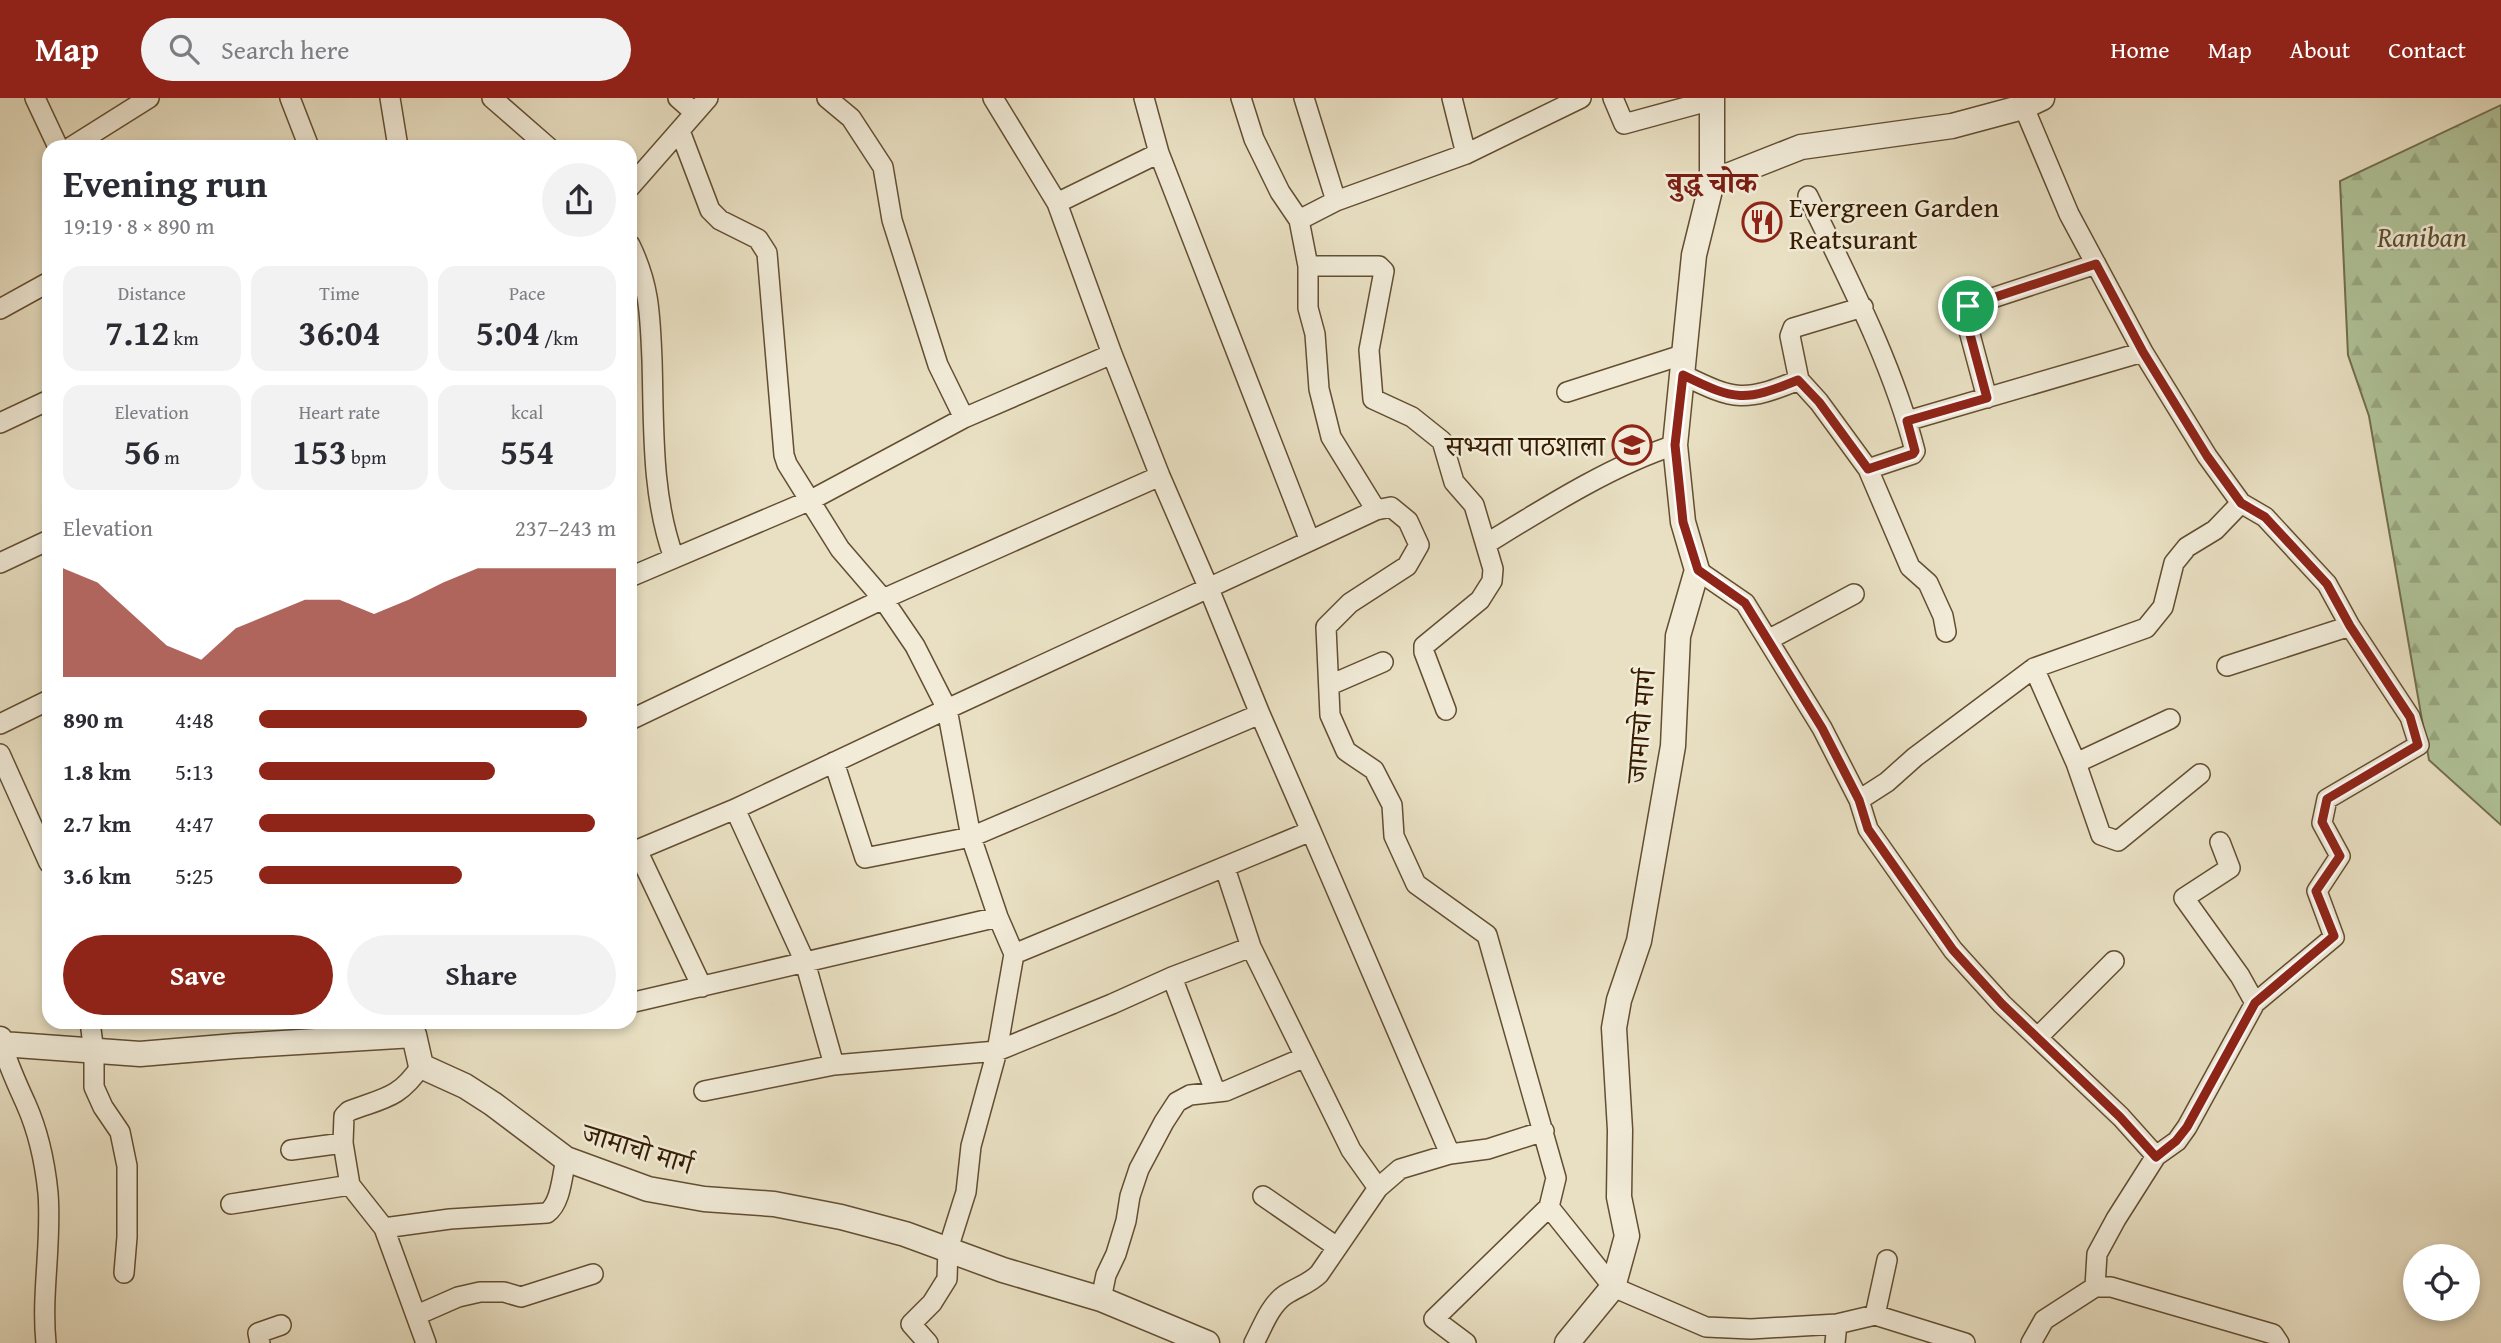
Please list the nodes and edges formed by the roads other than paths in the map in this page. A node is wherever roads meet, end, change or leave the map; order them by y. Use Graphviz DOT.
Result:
graph roads {
  1 [pos="35,98"];
  2 [pos="149,98"];
  3 [pos="290,98"];
  4 [pos="390,98"];
  5 [pos="492,98"];
  6 [pos="678,98"];
  7 [pos="827,98"];
  8 [pos="993,98"];
  9 [pos="1144,98"];
  10 [pos="1241,98"];
  11 [pos="1304,98"];
  12 [pos="1452,98"];
  13 [pos="1581,98"];
  14 [pos="1613,98"];
  15 [pos="1712,99"];
  16 [pos="2028,101"];
  17 [pos="701,106"];
  18 [pos="680,131"];
  19 [pos="55,140"];
  20 [pos="82,140"];
  21 [pos="306,140"];
  22 [pos="397,140"];
  23 [pos="540,140"];
  24 [pos="1159,153"];
  25 [pos="1466,154"];
  26 [pos="637,179"];
  27 [pos="1712,182"];
  28 [pos="1808,197"];
  29 [pos="1336,201"];
  30 [pos="1058,203"];
  31 [pos="1299,220"];
  32 [pos="2096,264"];
  33 [pos="637,265"];
  34 [pos="1308,266"];
  35 [pos="42,286"];
  36 [pos="1863,307"];
  37 [pos="0,309"];
  38 [pos="2143,352"];
  39 [pos="1111,354"];
  40 [pos="1684,365"];
  41 [pos="1798,380"];
  42 [pos="1567,392"];
  43 [pos="1987,398"];
  44 [pos="42,403"];
  45 [pos="964,418"];
  46 [pos="1907,421"];
  47 [pos="0,423"];
  48 [pos="1675,445"];
  49 [pos="1868,469"];
  50 [pos="1160,476"];
  51 [pos="811,500"];
  52 [pos="2241,503"];
  53 [pos="1376,510"];
  54 [pos="1310,541"];
  55 [pos="42,543"];
  56 [pos="1486,544"];
  57 [pos="674,558"];
  58 [pos="0,563"];
  59 [pos="1698,570"];
  60 [pos="637,574"];
  61 [pos="1209,589"];
  62 [pos="1854,594"];
  63 [pos="883,598"];
  64 [pos="2350,626"];
  65 [pos="1946,632"];
  66 [pos="1768,640"];
  67 [pos="1383,662"];
  68 [pos="2227,666"];
  69 [pos="2034,668"];
  70 [pos="1330,685"];
  71 [pos="42,703"];
  72 [pos="947,709"];
  73 [pos="1446,710"];
  74 [pos="1260,713"];
  75 [pos="637,717"];
  76 [pos="2170,719"];
  77 [pos="0,724"];
  78 [pos="0,754"];
  79 [pos="834,762"];
  80 [pos="2076,763"];
  81 [pos="2200,774"];
  82 [pos="1859,800"];
  83 [pos="735,808"];
  84 [pos="1311,831"];
  85 [pos="42,833"];
  86 [pos="971,836"];
  87 [pos="2220,842"];
  88 [pos="637,849"];
  89 [pos="637,859"];
  90 [pos="1225,868"];
  91 [pos="998,917"];
  92 [pos="1251,947"];
  93 [pos="1014,954"];
  94 [pos="2114,961"];
  95 [pos="805,962"];
  96 [pos="1172,977"];
  97 [pos="702,987"];
  98 [pos="637,1001"];
  99 [pos="2255,1003"];
  100 [pos="91,1029"];
  101 [pos="414,1029"];
  102 [pos="2038,1037"];
  103 [pos="1,1042"];
  104 [pos="997,1051"];
  105 [pos="94,1052"];
  106 [pos="1305,1057"];
  107 [pos="834,1065"];
  108 [pos="421,1066"];
  109 [pos="704,1091"];
  110 [pos="1215,1091"];
  111 [pos="1544,1131"];
  112 [pos="343,1143"];
  113 [pos="291,1150"];
  114 [pos="1450,1154"];
  115 [pos="2156,1157"];
  116 [pos="566,1159"];
  117 [pos="350,1185"];
  118 [pos="1378,1188"];
  119 [pos="1263,1196"];
  120 [pos="231,1203"];
  121 [pos="1549,1208"];
  122 [pos="384,1228"];
  123 [pos="1337,1247"];
  124 [pos="948,1249"];
  125 [pos="1887,1260"];
  126 [pos="124,1273"];
  127 [pos="593,1274"];
  128 [pos="1613,1287"];
  129 [pos="2095,1287"];
  130 [pos="1101,1299"];
  131 [pos="417,1315"];
  132 [pos="1875,1315"];
  133 [pos="281,1325"];
  134 [pos="1836,1333"];
  135 [pos="1706,1335"];
  136 [pos="2274,1340"];
  137 [pos="1201,1342"];
  138 [pos="46,1343"];
  139 [pos="260,1343"];
  140 [pos="426,1343"];
  141 [pos="928,1343"];
  142 [pos="1254,1343"];
  143 [pos="1466,1343"];
  144 [pos="1567,1343"];
  145 [pos="1965,1343"];
  146 [pos="2031,1343"];
  1 -- 19 [label="street"];
  2 -- 20 [label="street"];
  3 -- 21 [label="street"];
  4 -- 22 [label="street"];
  5 -- 23 [label="street"];
  6 -- 17 [label="street"];
  7 -- 45 [label="street"];
  8 -- 30 [label="street"];
  9 -- 24 [label="street"];
  10 -- 31 [label="street"];
  11 -- 29 [label="street"];
  12 -- 25 [label="street"];
  13 -- 25 [label="street"];
  14 -- 15 [label="street"];
  15 -- 27 [label="street"];
  16 -- 27 [label="street"];
  16 -- 32 [label="street"];
  17 -- 18 [label="street"];
  18 -- 26 [label="street"];
  18 -- 51 [label="street"];
  24 -- 30 [label="street"];
  24 -- 54 [label="street"];
  25 -- 29 [label="street"];
  27 -- 40 [label="street"];
  28 -- 36 [label="street"];
  29 -- 31 [label="street"];
  30 -- 39 [label="street"];
  31 -- 34 [label="street"];
  32 -- 38 [label="street"];
  32 -- 43 [label="street"];
  33 -- 57 [label="street"];
  34 -- 53 [label="street"];
  34 -- 56 [label="street"];
  35 -- 37 [label="street"];
  36 -- 41 [label="street"];
  36 -- 46 [label="street"];
  38 -- 43 [label="street"];
  38 -- 52 [label="street"];
  39 -- 45 [label="street"];
  39 -- 50 [label="street"];
  40 -- 41 [label="street"];
  40 -- 42 [label="street"];
  40 -- 48 [label="street"];
  41 -- 49 [label="street"];
  43 -- 46 [label="street"];
  44 -- 47 [label="street"];
  45 -- 51 [label="street"];
  46 -- 49 [label="street"];
  48 -- 56 [label="street"];
  48 -- 59 [label="street"];
  49 -- 65 [label="street"];
  50 -- 61 [label="street"];
  50 -- 63 [label="street"];
  51 -- 57 [label="street"];
  51 -- 63 [label="street"];
  52 -- 64 [label="street"];
  52 -- 69 [label="street"];
  53 -- 54 [label="street"];
  53 -- 70 [label="street"];
  54 -- 61 [label="street"];
  55 -- 58 [label="street"];
  56 -- 73 [label="street"];
  57 -- 60 [label="street"];
  59 -- 66 [label="street"];
  59 -- 128 [label="street, जामाचो मार्ग"];
  61 -- 72 [label="street"];
  61 -- 74 [label="street"];
  62 -- 66 [label="street"];
  63 -- 72 [label="street"];
  63 -- 75 [label="street"];
  64 -- 68 [label="street"];
  64 -- 99 [label="street"];
  66 -- 82 [label="street"];
  67 -- 70 [label="street"];
  69 -- 80 [label="street"];
  69 -- 82 [label="street"];
  70 -- 111 [label="street"];
  71 -- 77 [label="street"];
  72 -- 79 [label="street"];
  72 -- 86 [label="street"];
  74 -- 84 [label="street"];
  74 -- 86 [label="street"];
  76 -- 80 [label="street"];
  78 -- 85 [label="street"];
  79 -- 83 [label="street"];
  79 -- 86 [label="street"];
  80 -- 81 [label="street"];
  82 -- 102 [label="street"];
  83 -- 88 [label="street"];
  83 -- 95 [label="street"];
  84 -- 90 [label="street"];
  84 -- 114 [label="street"];
  86 -- 91 [label="street"];
  87 -- 99 [label="street"];
  89 -- 97 [label="street"];
  90 -- 92 [label="street"];
  90 -- 93 [label="street"];
  91 -- 93 [label="street"];
  91 -- 95 [label="street"];
  92 -- 96 [label="street"];
  92 -- 106 [label="street"];
  93 -- 104 [label="street"];
  94 -- 102 [label="street"];
  95 -- 97 [label="street"];
  95 -- 107 [label="street"];
  96 -- 104 [label="street"];
  96 -- 110 [label="street"];
  97 -- 98 [label="street"];
  99 -- 115 [label="street"];
  100 -- 105 [label="street"];
  101 -- 105 [label="street"];
  101 -- 108 [label="street"];
  102 -- 115 [label="street"];
  103 -- 105 [label="street"];
  103 -- 138 [label="street"];
  104 -- 107 [label="street"];
  104 -- 124 [label="street"];
  105 -- 126 [label="street"];
  106 -- 110 [label="street"];
  106 -- 118 [label="street"];
  107 -- 109 [label="street"];
  108 -- 112 [label="street"];
  108 -- 116 [label="street, जामाचो मार्ग"];
  110 -- 130 [label="street"];
  111 -- 114 [label="street"];
  111 -- 121 [label="street"];
  112 -- 113 [label="street"];
  112 -- 117 [label="street"];
  114 -- 118 [label="street"];
  115 -- 129 [label="street"];
  116 -- 122 [label="street"];
  116 -- 124 [label="street, जामाचो मार्ग"];
  117 -- 120 [label="street"];
  117 -- 122 [label="street"];
  118 -- 123 [label="street"];
  119 -- 123 [label="street"];
  121 -- 128 [label="street"];
  121 -- 143 [label="street"];
  122 -- 131 [label="street"];
  123 -- 142 [label="street"];
  124 -- 130 [label="street, जामाचो मार्ग"];
  124 -- 141 [label="street"];
  125 -- 132 [label="street"];
  127 -- 131 [label="street"];
  128 -- 135 [label="street"];
  128 -- 144 [label="street, जामाचो मार्ग"];
  129 -- 136 [label="street"];
  129 -- 146 [label="street"];
  130 -- 137 [label="street, जामाचो मार्ग"];
  131 -- 140 [label="street"];
  132 -- 134 [label="street"];
  132 -- 145 [label="street"];
  133 -- 139 [label="street"];
  134 -- 135 [label="street"];
}
